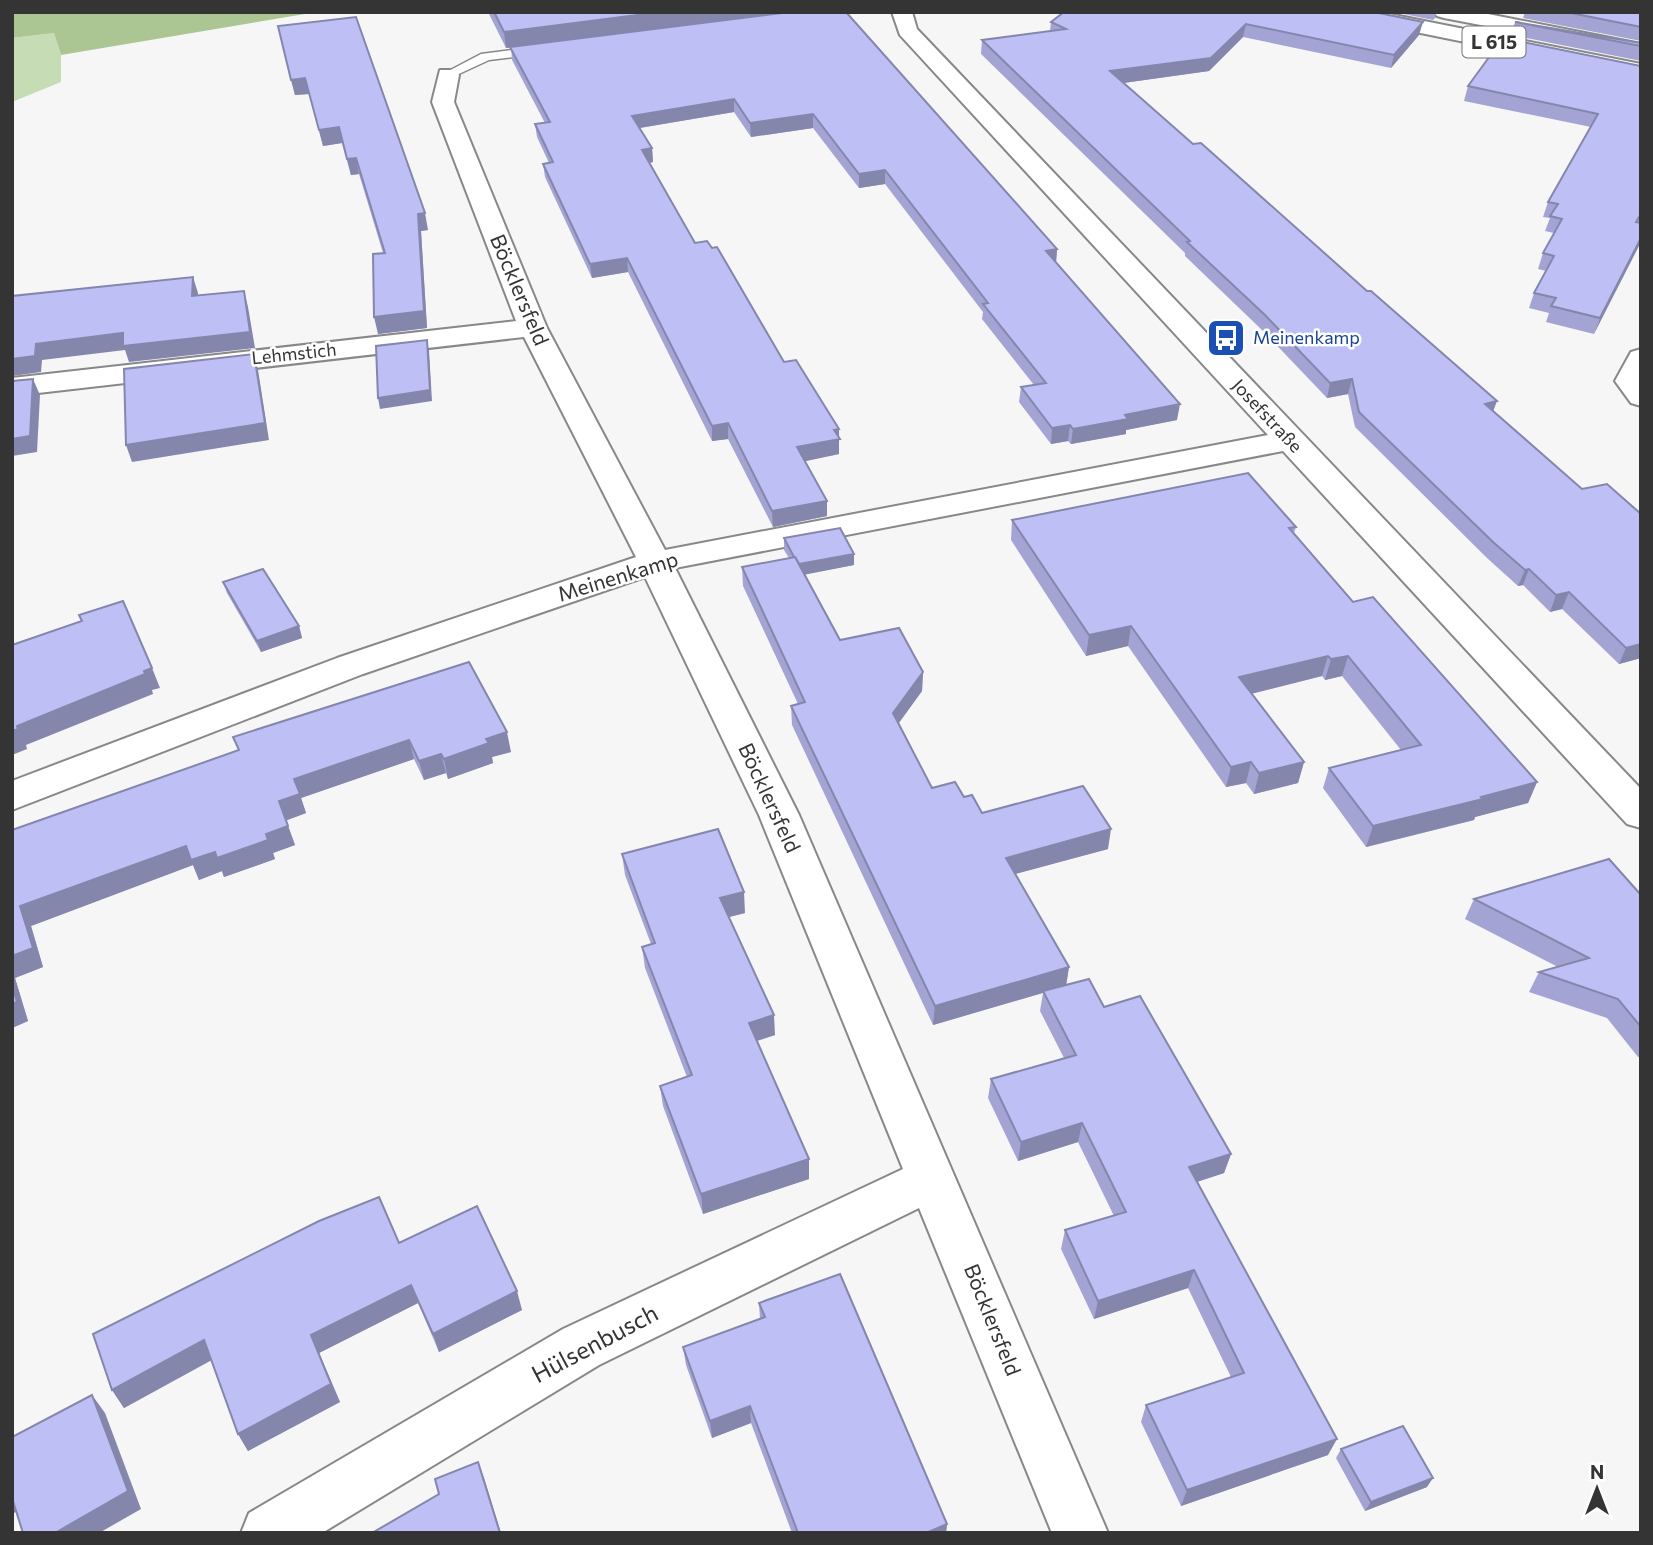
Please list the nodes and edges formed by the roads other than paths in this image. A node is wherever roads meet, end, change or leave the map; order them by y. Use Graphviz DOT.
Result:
graph roads {
  1 [pos="902,12"];
  2 [pos="1347,12"];
  3 [pos="1444,12"];
  4 [pos="554,48"];
  5 [pos="1641,50"];
  6 [pos="1641,71"];
  7 [pos="448,75"];
  8 [pos="533,328"];
  9 [pos="1641,358"];
  10 [pos="12,387"];
  11 [pos="1641,397"];
  12 [pos="1290,440"];
  13 [pos="655,562"];
  14 [pos="12,796"];
  15 [pos="1641,814"];
  16 [pos="933,1178"];
  17 [pos="270,1533"];
  18 [pos="1080,1533"];
  1 -- 12 [label="street, Josefstraße"];
  2 -- 6 [label="street, L 615"];
  3 -- 5 [label="street"];
  4 -- 7 [label="lane"];
  7 -- 8 [label="street, Böcklersfeld"];
  8 -- 10 [label="street, Lehmstich"];
  8 -- 13 [label="street, Böcklersfeld"];
  9 -- 11 [label="street"];
  12 -- 13 [label="street, Meinenkamp"];
  12 -- 15 [label="street, Josefstraße"];
  13 -- 14 [label="street, Meinenkamp"];
  13 -- 16 [label="street, Böcklersfeld"];
  16 -- 17 [label="street, Hülsenbusch"];
  16 -- 18 [label="street, Böcklersfeld"];
}
